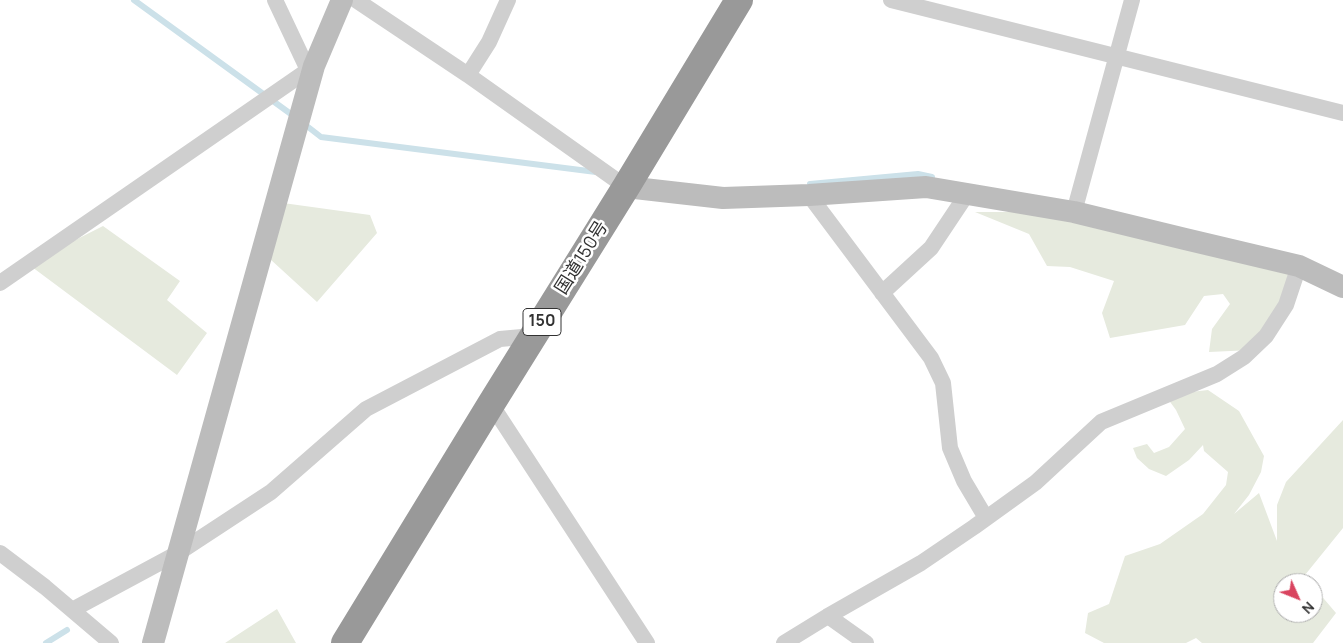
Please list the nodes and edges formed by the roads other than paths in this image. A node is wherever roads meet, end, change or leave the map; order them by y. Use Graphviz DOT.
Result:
graph roads {
  1 [pos="275,0"];
  2 [pos="342,0"];
  3 [pos="356,0"];
  4 [pos="508,0"];
  5 [pos="739,0"];
  6 [pos="891,0"];
  7 [pos="1132,0"];
  8 [pos="1116,56"];
  9 [pos="311,68"];
  10 [pos="468,75"];
  11 [pos="1343,113"];
  12 [pos="626,187"];
  13 [pos="967,194"];
  14 [pos="809,195"];
  15 [pos="1074,212"];
  16 [pos="1299,266"];
  17 [pos="0,283"];
  18 [pos="1343,287"];
  19 [pos="882,293"];
  20 [pos="533,336"];
  21 [pos="491,404"];
  22 [pos="986,518"];
  23 [pos="0,553"];
  24 [pos="178,553"];
  25 [pos="72,610"];
  26 [pos="828,616"];
  27 [pos="111,643"];
  28 [pos="153,643"];
  29 [pos="345,643"];
  30 [pos="647,643"];
  31 [pos="784,643"];
  32 [pos="866,643"];
  1 -- 9 [label="street"];
  2 -- 9 [label="street"];
  3 -- 10 [label="street"];
  4 -- 10 [label="street"];
  5 -- 12 [label="highway, 国道150号 / 150"];
  6 -- 8 [label="street"];
  7 -- 8 [label="street"];
  8 -- 11 [label="street"];
  8 -- 15 [label="street"];
  9 -- 17 [label="street"];
  9 -- 24 [label="street"];
  10 -- 12 [label="street"];
  12 -- 14 [label="street"];
  12 -- 20 [label="highway, 国道150号 / 150"];
  13 -- 14 [label="street"];
  13 -- 15 [label="street"];
  13 -- 19 [label="street"];
  14 -- 19 [label="street"];
  15 -- 16 [label="street"];
  16 -- 18 [label="street"];
  16 -- 22 [label="street"];
  19 -- 22 [label="street"];
  20 -- 21 [label="highway, 国道150号 / 150"];
  20 -- 24 [label="street"];
  21 -- 29 [label="highway, 国道150号 / 150"];
  21 -- 30 [label="street"];
  22 -- 26 [label="street"];
  23 -- 25 [label="street"];
  24 -- 25 [label="street"];
  24 -- 28 [label="street"];
  25 -- 27 [label="street"];
  26 -- 31 [label="street"];
  26 -- 32 [label="street"];
}
